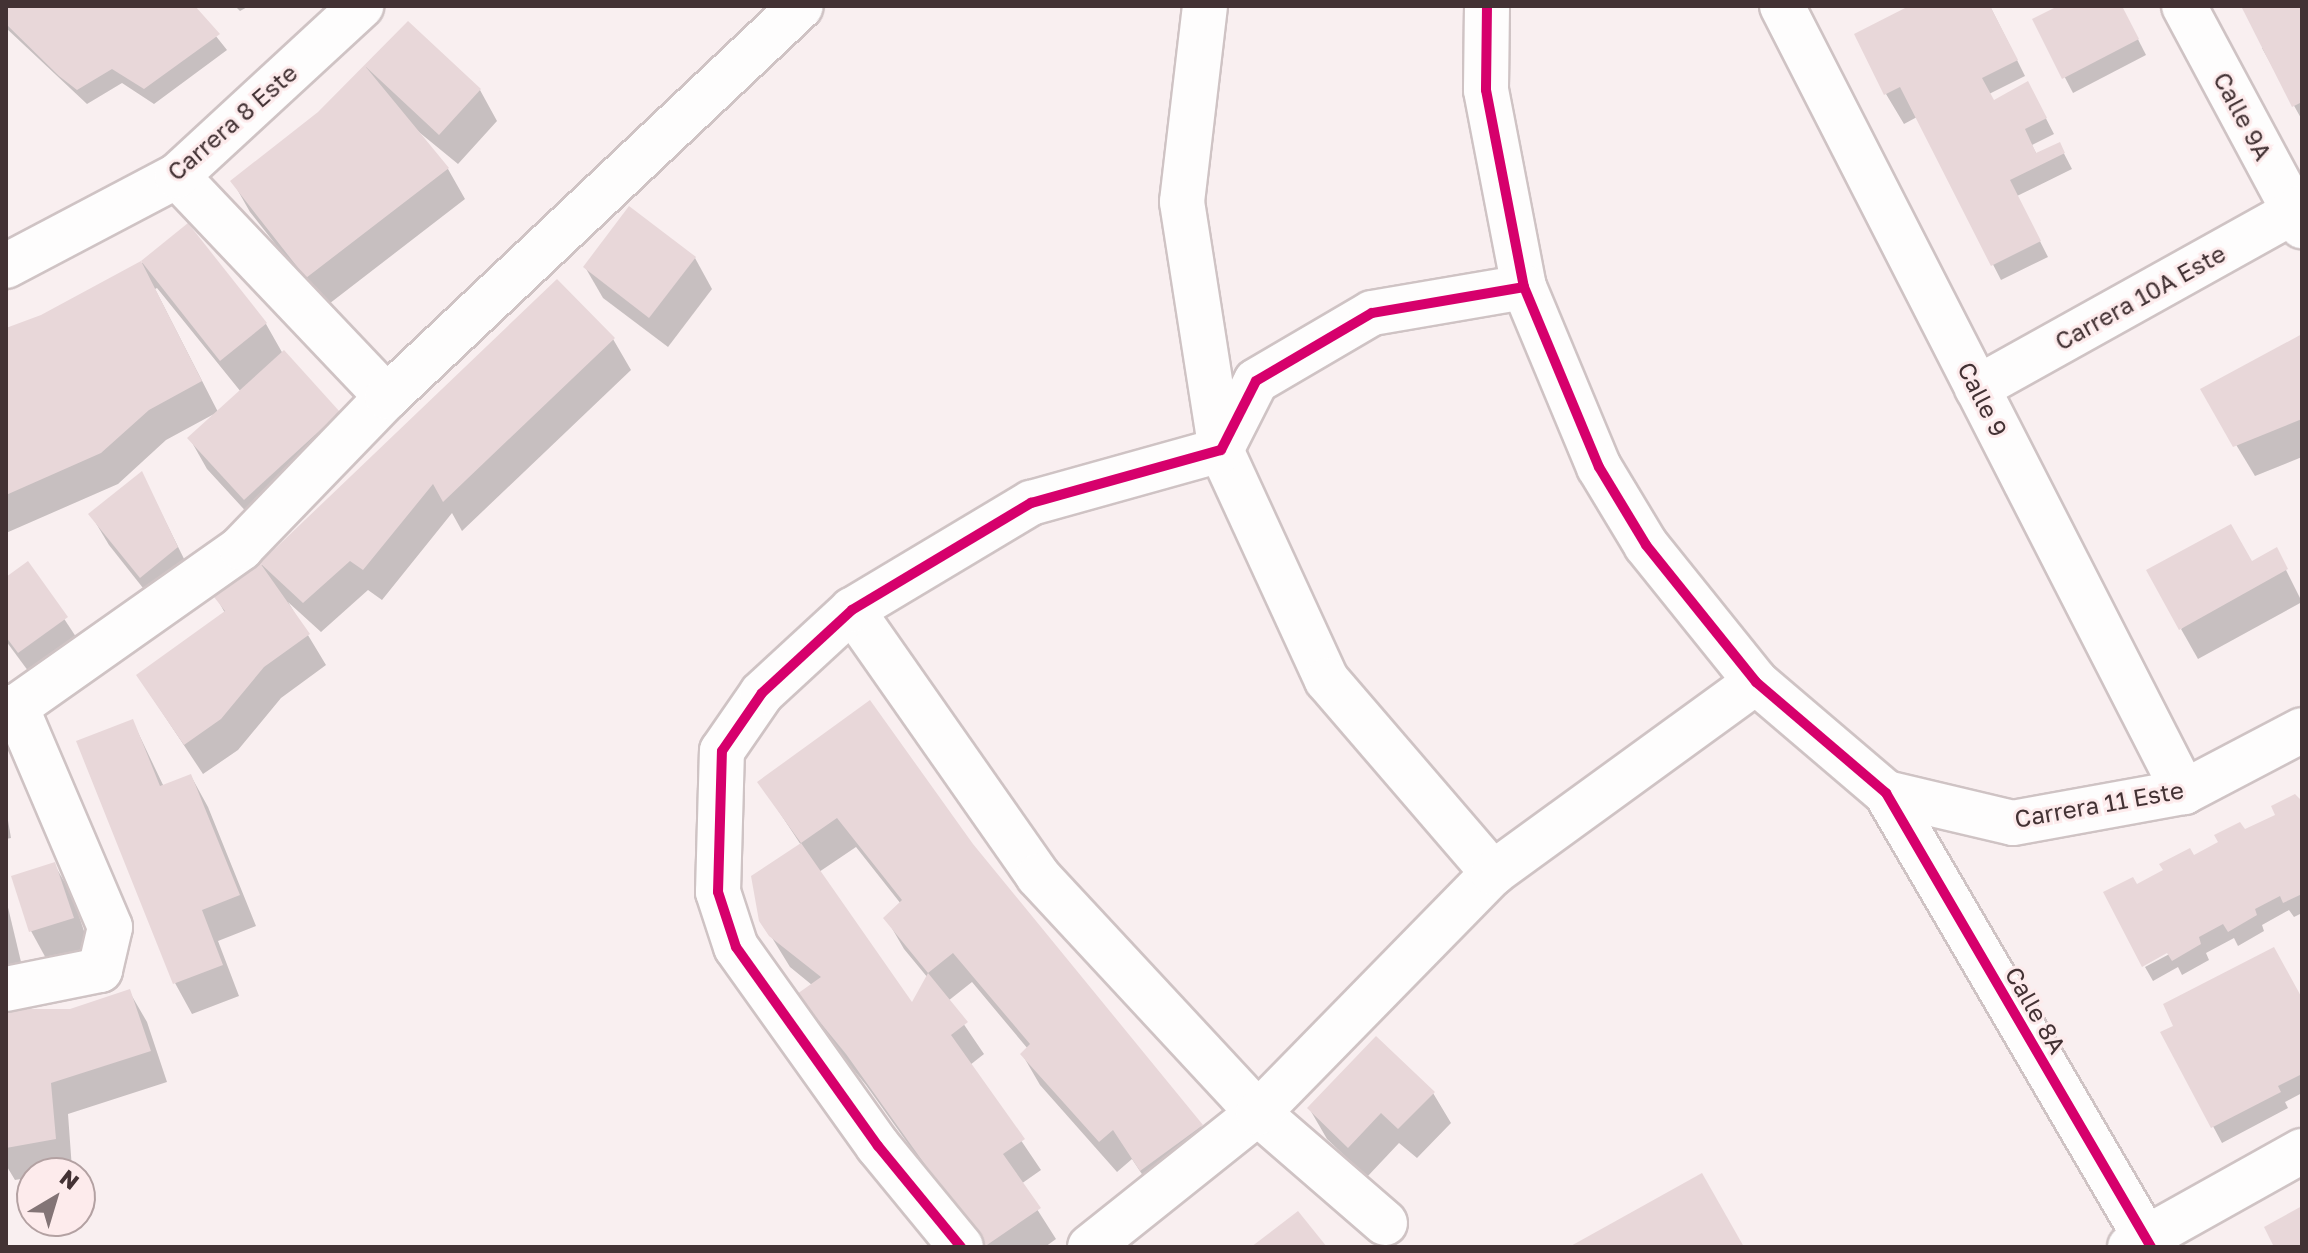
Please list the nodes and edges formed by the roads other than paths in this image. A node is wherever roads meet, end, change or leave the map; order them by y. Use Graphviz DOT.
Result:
graph roads {
  1 [pos="361,6"];
  2 [pos="801,6"];
  3 [pos="1205,6"];
  4 [pos="1487,6"];
  5 [pos="1782,6"];
  6 [pos="2184,6"];
  7 [pos="177,176"];
  8 [pos="2299,215"];
  9 [pos="6,266"];
  10 [pos="1524,287"];
  11 [pos="1977,388"];
  12 [pos="387,397"];
  13 [pos="1221,450"];
  14 [pos="852,610"];
  15 [pos="1756,682"];
  16 [pos="11,707"];
  17 [pos="2302,730"];
  18 [pos="2184,792"];
  19 [pos="1886,793"];
  20 [pos="1493,873"];
  21 [pos="6,989"];
  22 [pos="1258,1113"];
  23 [pos="2302,1151"];
  24 [pos="1385,1223"];
  25 [pos="2142,1244"];
  26 [pos="961,1247"];
  27 [pos="1090,1247"];
  1 -- 7 [label="street, Carrera 8 Este"];
  2 -- 12 [label="street"];
  3 -- 13 [label="street"];
  4 -- 10 [label="street"];
  5 -- 11 [label="street, Calle 9"];
  6 -- 8 [label="street, Calle 9A"];
  7 -- 9 [label="street, Carrera 8 Este"];
  7 -- 12 [label="street"];
  8 -- 11 [label="street, Carrera 10A Este"];
  10 -- 13 [label="street"];
  10 -- 15 [label="street"];
  11 -- 18 [label="street, Calle 9"];
  12 -- 16 [label="street"];
  13 -- 14 [label="street"];
  13 -- 20 [label="street"];
  14 -- 22 [label="street"];
  14 -- 26 [label="street"];
  15 -- 19 [label="street"];
  15 -- 20 [label="street"];
  16 -- 21 [label="street"];
  17 -- 18 [label="street, Carrera 11 Este"];
  18 -- 19 [label="street, Carrera 11 Este"];
  19 -- 25 [label="street, Calle 8A"];
  20 -- 22 [label="street"];
  22 -- 24 [label="street"];
  22 -- 27 [label="street"];
  23 -- 25 [label="street"];
}
